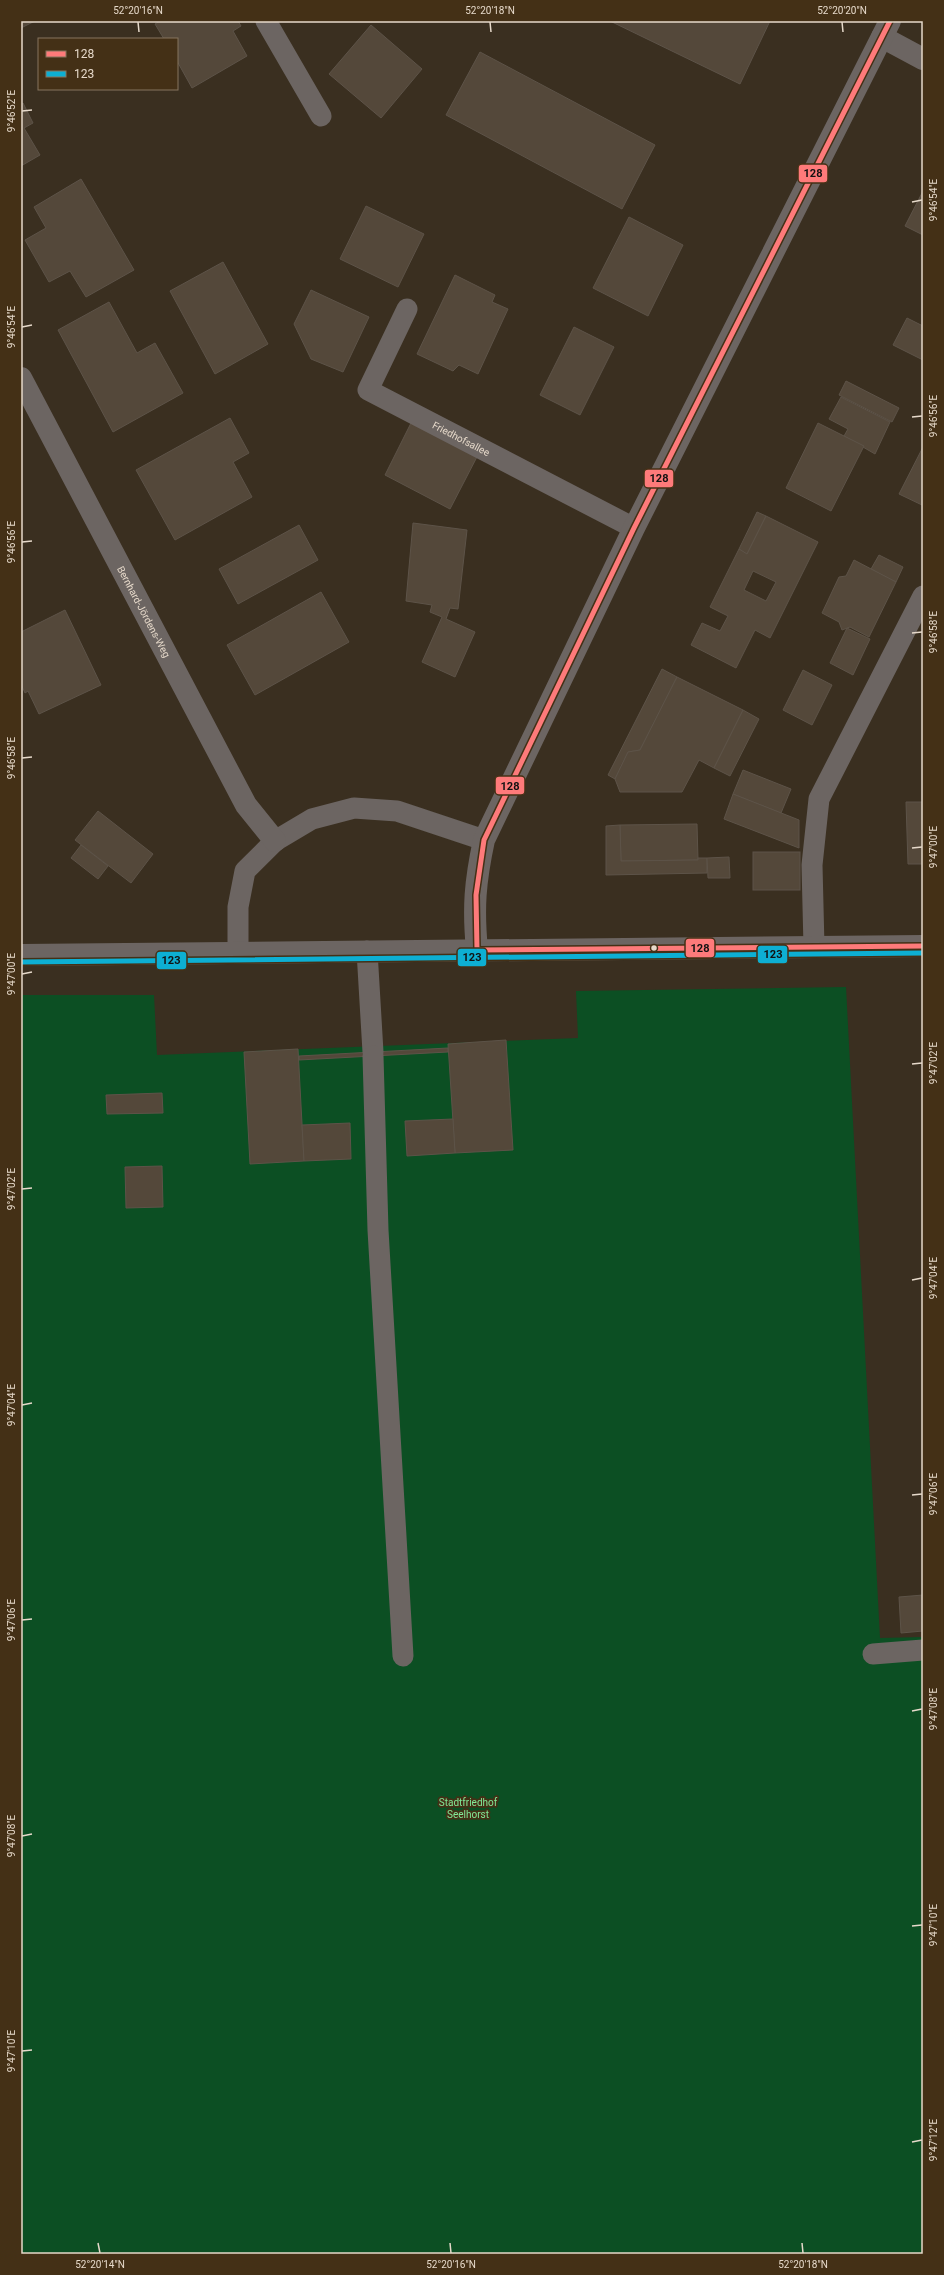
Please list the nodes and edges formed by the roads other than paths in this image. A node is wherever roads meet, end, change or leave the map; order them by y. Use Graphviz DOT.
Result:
graph roads {
  1 [pos="266,21"];
  2 [pos="886,29"];
  3 [pos="923,59"];
  4 [pos="321,116"];
  5 [pos="407,309"];
  6 [pos="21,378"];
  7 [pos="634,528"];
  8 [pos="923,596"];
  9 [pos="484,840"];
  10 [pos="275,841"];
  11 [pos="923,946"];
  12 [pos="814,947"];
  13 [pos="367,950"];
  14 [pos="477,950"];
  15 [pos="238,952"];
  16 [pos="21,955"];
  17 [pos="923,1650"];
  18 [pos="873,1654"];
  19 [pos="403,1656"];
  1 -- 4 [label="lane"];
  2 -- 3 [label="street"];
  2 -- 7 [label="street"];
  5 -- 7 [label="lane, Friedhofsallee"];
  6 -- 10 [label="street, Bernhard-Jördens-Weg"];
  7 -- 9 [label="street"];
  8 -- 12 [label="lane"];
  9 -- 10 [label="lane"];
  9 -- 14 [label="street"];
  10 -- 15 [label="lane"];
  11 -- 12 [label="street"];
  12 -- 14 [label="street"];
  13 -- 14 [label="street"];
  13 -- 15 [label="street"];
  13 -- 19 [label="lane"];
  15 -- 16 [label="street"];
  17 -- 18 [label="lane"];
}
